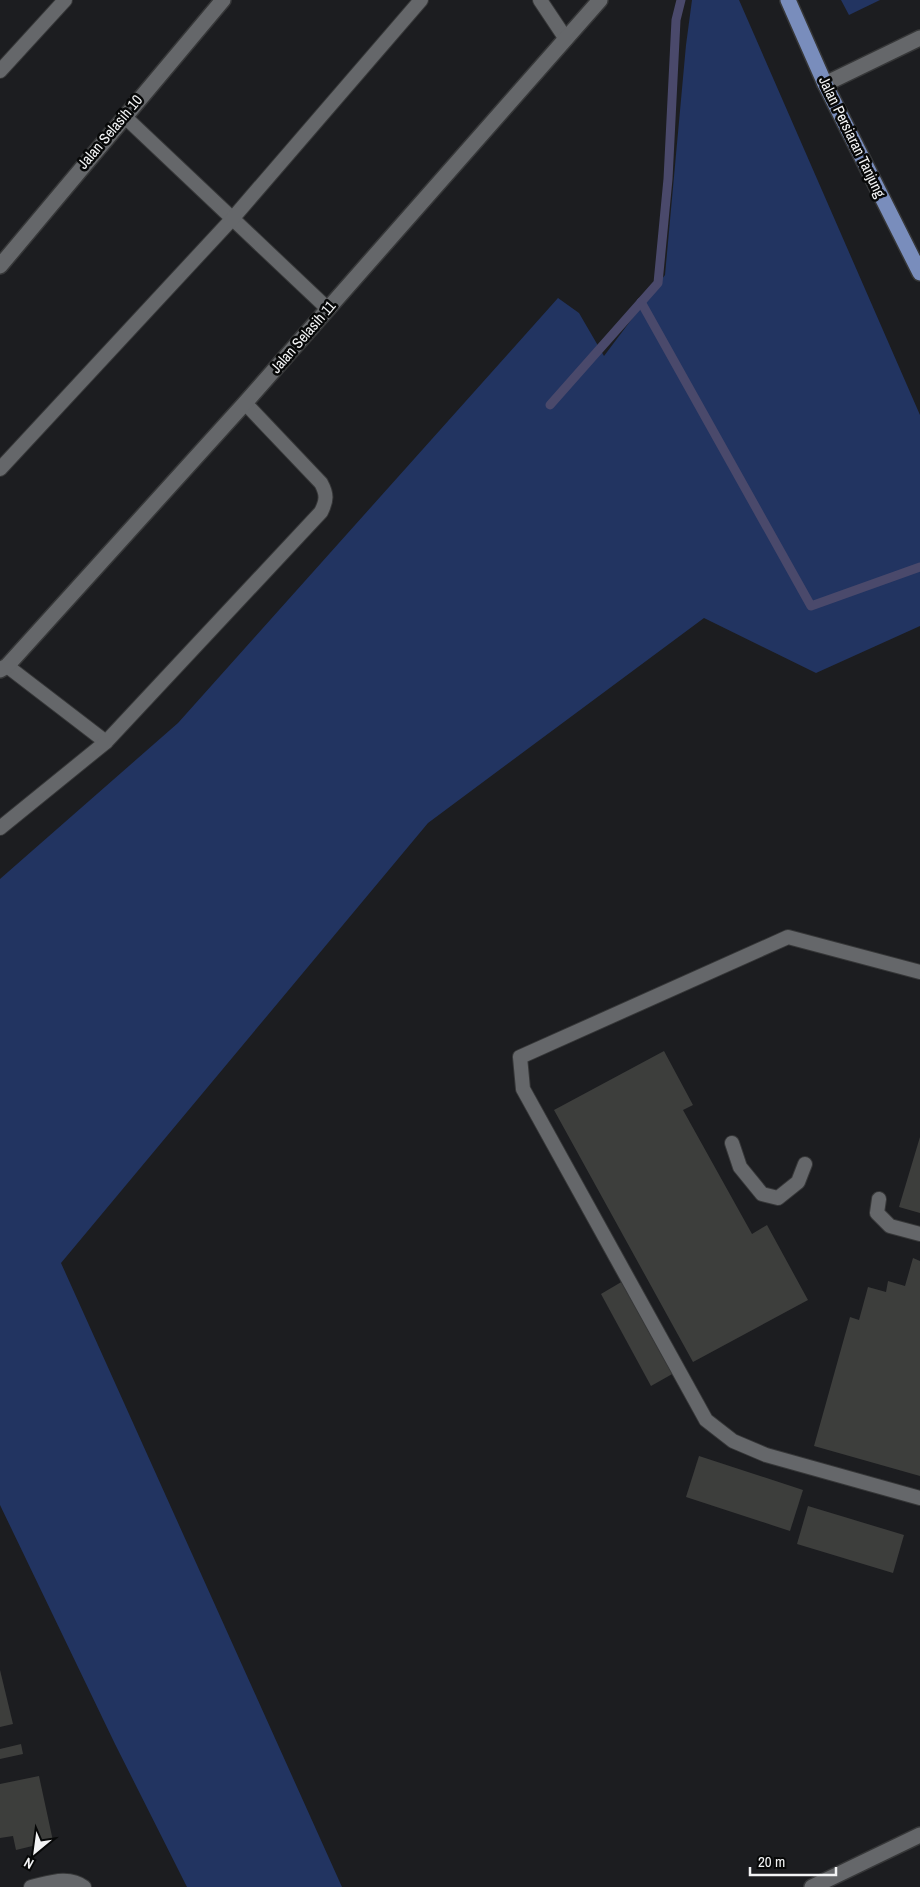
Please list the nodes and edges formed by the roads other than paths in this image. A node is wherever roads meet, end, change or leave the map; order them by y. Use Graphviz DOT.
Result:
graph roads {
  1 [pos="66,0"];
  2 [pos="223,0"];
  3 [pos="421,0"];
  4 [pos="540,0"];
  5 [pos="600,0"];
  6 [pos="788,0"];
  7 [pos="920,38"];
  8 [pos="566,39"];
  9 [pos="0,71"];
  10 [pos="825,84"];
  11 [pos="124,116"];
  12 [pos="232,218"];
  13 [pos="0,266"];
  14 [pos="920,273"];
  15 [pos="328,309"];
  16 [pos="245,403"];
  17 [pos="0,469"];
  18 [pos="2,663"];
  19 [pos="106,742"];
  20 [pos="0,828"];
  21 [pos="920,972"];
  22 [pos="732,1144"];
  23 [pos="805,1164"];
  24 [pos="879,1198"];
  25 [pos="920,1234"];
  26 [pos="920,1498"];
  27 [pos="920,1835"];
  28 [pos="31,1887"];
  29 [pos="84,1887"];
  30 [pos="812,1887"];
  1 -- 9 [label="lane"];
  2 -- 11 [label="street, Jalan Selasih 10"];
  3 -- 12 [label="lane"];
  4 -- 8 [label="lane"];
  5 -- 8 [label="street, Jalan Selasih 11"];
  6 -- 10 [label="main road, Jalan Persiaran Tanjung"];
  7 -- 10 [label="street"];
  8 -- 15 [label="street, Jalan Selasih 11"];
  10 -- 14 [label="main road, Jalan Persiaran Tanjung"];
  11 -- 12 [label="lane"];
  11 -- 13 [label="street, Jalan Selasih 10"];
  12 -- 15 [label="lane"];
  12 -- 17 [label="lane"];
  15 -- 16 [label="street, Jalan Selasih 11"];
  16 -- 18 [label="street, Jalan Selasih 11"];
  16 -- 19 [label="lane"];
  18 -- 19 [label="lane"];
  19 -- 20 [label="lane"];
  21 -- 26 [label="lane"];
  22 -- 23 [label="lane"];
  24 -- 25 [label="lane"];
  27 -- 30 [label="street"];
  28 -- 29 [label="lane"];
}
